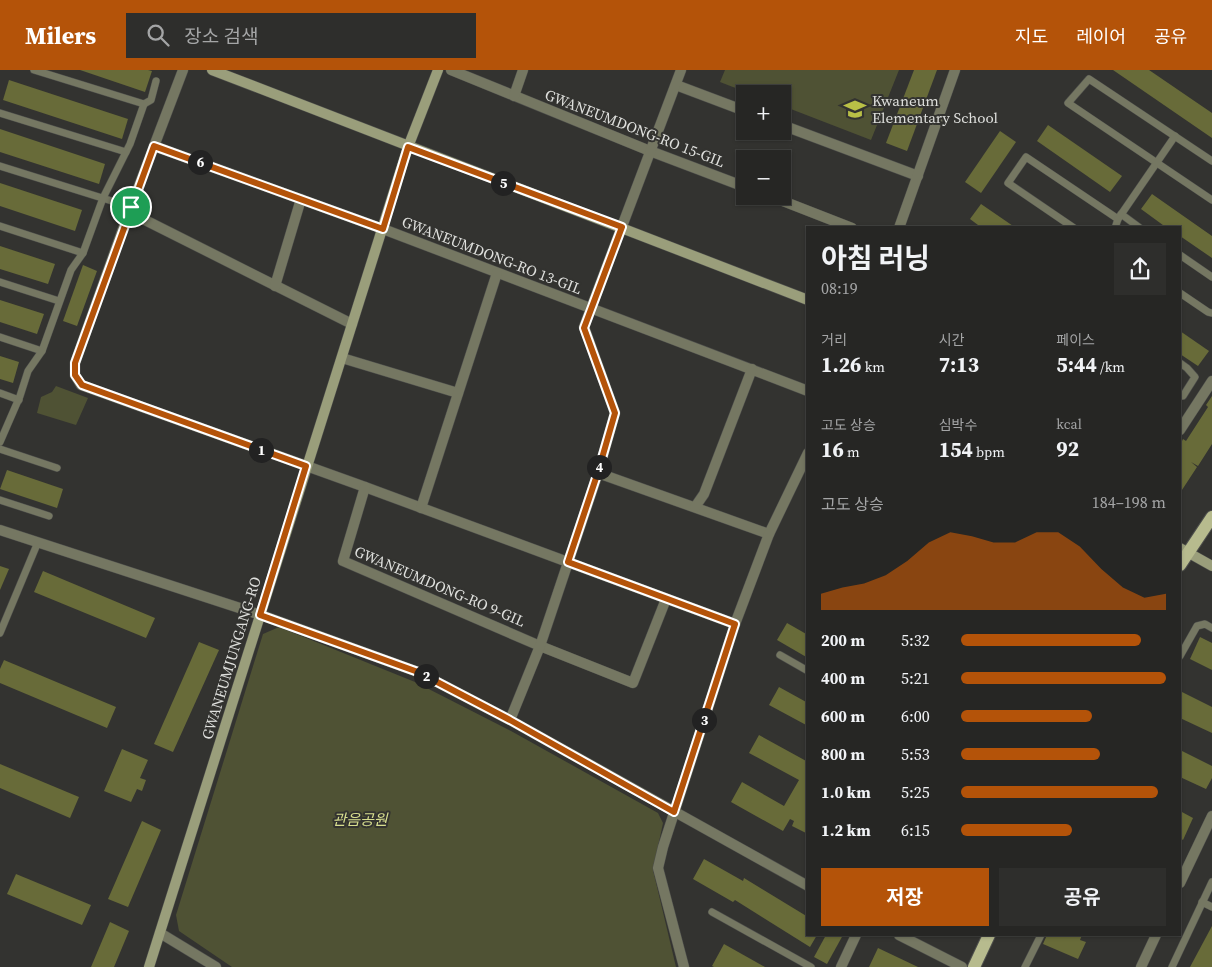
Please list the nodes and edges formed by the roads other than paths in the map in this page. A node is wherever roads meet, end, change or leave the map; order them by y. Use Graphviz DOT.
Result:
graph roads {
  1 [pos="34,70"];
  2 [pos="183,70"];
  3 [pos="212,70"];
  4 [pos="438,70"];
  5 [pos="451,70"];
  6 [pos="523,70"];
  7 [pos="681,70"];
  8 [pos="955,70"];
  9 [pos="156,81"];
  10 [pos="676,84"];
  11 [pos="514,96"];
  12 [pos="144,104"];
  13 [pos="736,107"];
  14 [pos="0,113"];
  15 [pos="791,128"];
  16 [pos="1175,136"];
  17 [pos="154,146"];
  18 [pos="408,147"];
  19 [pos="650,151"];
  20 [pos="126,152"];
  21 [pos="1212,161"];
  22 [pos="1157,162"];
  23 [pos="0,166"];
  24 [pos="918,176"];
  25 [pos="736,184"];
  26 [pos="103,198"];
  27 [pos="301,199"];
  28 [pos="1212,200"];
  29 [pos="791,204"];
  30 [pos="130,210"];
  31 [pos="1119,217"];
  32 [pos="0,226"];
  33 [pos="847,226"];
  34 [pos="900,226"];
  35 [pos="1071,226"];
  36 [pos="1116,226"];
  37 [pos="1136,226"];
  38 [pos="622,227"];
  39 [pos="383,229"];
  40 [pos="83,253"];
  41 [pos="1181,256"];
  42 [pos="497,273"];
  43 [pos="1212,277"];
  44 [pos="0,282"];
  45 [pos="275,286"];
  46 [pos="1181,294"];
  47 [pos="806,299"];
  48 [pos="59,301"];
  49 [pos="590,309"];
  50 [pos="1212,313"];
  51 [pos="352,324"];
  52 [pos="0,337"];
  53 [pos="42,351"];
  54 [pos="342,358"];
  55 [pos="1181,364"];
  56 [pos="752,369"];
  57 [pos="1212,381"];
  58 [pos="806,389"];
  59 [pos="0,393"];
  60 [pos="458,393"];
  61 [pos="1181,396"];
  62 [pos="19,400"];
  63 [pos="615,413"];
  64 [pos="1181,428"];
  65 [pos="0,442"];
  66 [pos="0,448"];
  67 [pos="806,457"];
  68 [pos="306,466"];
  69 [pos="57,468"];
  70 [pos="598,472"];
  71 [pos="365,487"];
  72 [pos="0,500"];
  73 [pos="695,507"];
  74 [pos="421,508"];
  75 [pos="49,516"];
  76 [pos="1212,517"];
  77 [pos="0,530"];
  78 [pos="769,534"];
  79 [pos="38,542"];
  80 [pos="1184,551"];
  81 [pos="568,562"];
  82 [pos="1212,566"];
  83 [pos="666,599"];
  84 [pos="260,615"];
  85 [pos="735,624"];
  86 [pos="1212,628"];
  87 [pos="0,633"];
  88 [pos="540,646"];
  89 [pos="1181,654"];
  90 [pos="780,656"];
  91 [pos="806,670"];
  92 [pos="510,720"];
  93 [pos="674,812"];
  94 [pos="1212,816"];
  95 [pos="1181,881"];
  96 [pos="1212,882"];
  97 [pos="806,885"];
  98 [pos="1202,902"];
  99 [pos="1212,907"];
  100 [pos="712,912"];
  101 [pos="160,933"];
  102 [pos="856,936"];
  103 [pos="905,936"];
  104 [pos="989,936"];
  105 [pos="1040,936"];
  106 [pos="1156,936"];
  107 [pos="149,967"];
  108 [pos="216,967"];
  109 [pos="684,967"];
  110 [pos="811,967"];
  111 [pos="841,967"];
  112 [pos="962,967"];
  113 [pos="974,967"];
  114 [pos="1025,967"];
  115 [pos="1141,967"];
  116 [pos="1172,967"];
  1 -- 12 [label="lane"];
  2 -- 17 [label="street"];
  3 -- 18 [label="main road"];
  4 -- 18 [label="main road, GWANEUMJUNGANG-RO"];
  5 -- 11 [label="street, GWANEUMDONG-RO 15-GIL"];
  6 -- 11 [label="street"];
  7 -- 10 [label="street"];
  8 -- 24 [label="street"];
  9 -- 12 [label="lane"];
  10 -- 13 [label="street"];
  10 -- 19 [label="street"];
  11 -- 19 [label="street, GWANEUMDONG-RO 15-GIL"];
  12 -- 20 [label="lane"];
  14 -- 20 [label="lane"];
  15 -- 24 [label="street"];
  16 -- 21 [label="lane"];
  16 -- 22 [label="lane"];
  16 -- 22 [label="lane"];
  17 -- 27 [label="street, GWANEUMDONG-RO 13-GIL"];
  17 -- 30 [label="street"];
  18 -- 38 [label="main road"];
  18 -- 39 [label="main road, GWANEUMJUNGANG-RO"];
  19 -- 25 [label="street, GWANEUMDONG-RO 15-GIL"];
  19 -- 38 [label="street"];
  20 -- 26 [label="lane"];
  22 -- 28 [label="lane"];
  22 -- 31 [label="lane"];
  23 -- 26 [label="lane"];
  24 -- 34 [label="street"];
  26 -- 30 [label="lane"];
  26 -- 40 [label="lane"];
  27 -- 39 [label="street, GWANEUMDONG-RO 13-GIL"];
  27 -- 45 [label="street"];
  29 -- 33 [label="street"];
  30 -- 45 [label="street"];
  30 -- 68 [label="street"];
  31 -- 35 [label="lane"];
  31 -- 36 [label="lane"];
  31 -- 37 [label="lane"];
  32 -- 40 [label="lane"];
  38 -- 47 [label="main road"];
  38 -- 49 [label="street"];
  39 -- 42 [label="street, GWANEUMDONG-RO 13-GIL"];
  39 -- 51 [label="main road, GWANEUMJUNGANG-RO"];
  40 -- 48 [label="lane"];
  41 -- 43 [label="lane"];
  42 -- 49 [label="street, GWANEUMDONG-RO 13-GIL"];
  42 -- 60 [label="street"];
  44 -- 48 [label="lane"];
  45 -- 51 [label="street"];
  46 -- 50 [label="lane"];
  48 -- 53 [label="lane"];
  49 -- 56 [label="street, GWANEUMDONG-RO 13-GIL"];
  49 -- 63 [label="street, GWANEUMDONG-RO 13-GIL"];
  51 -- 54 [label="main road, GWANEUMJUNGANG-RO"];
  52 -- 53 [label="lane"];
  53 -- 62 [label="lane"];
  54 -- 60 [label="street"];
  54 -- 68 [label="main road, GWANEUMJUNGANG-RO"];
  55 -- 61 [label="lane"];
  56 -- 58 [label="street, GWANEUMDONG-RO 13-GIL"];
  56 -- 73 [label="street"];
  57 -- 64 [label="street"];
  59 -- 62 [label="lane"];
  60 -- 74 [label="street"];
  62 -- 65 [label="lane"];
  63 -- 70 [label="street, GWANEUMDONG-RO 9-GIL"];
  66 -- 69 [label="lane"];
  67 -- 78 [label="street"];
  68 -- 71 [label="street"];
  68 -- 84 [label="main road, GWANEUMJUNGANG-RO"];
  70 -- 73 [label="street"];
  70 -- 81 [label="street, GWANEUMDONG-RO 9-GIL"];
  71 -- 74 [label="street"];
  71 -- 88 [label="street, GWANEUMDONG-RO 9-GIL"];
  72 -- 75 [label="lane"];
  73 -- 78 [label="street"];
  74 -- 81 [label="street"];
  76 -- 80 [label="main road"];
  77 -- 79 [label="street"];
  78 -- 85 [label="street"];
  79 -- 84 [label="street"];
  79 -- 87 [label="lane"];
  80 -- 82 [label="main road"];
  81 -- 83 [label="street"];
  81 -- 88 [label="street, GWANEUMDONG-RO 9-GIL"];
  83 -- 85 [label="street"];
  83 -- 88 [label="street, GWANEUMDONG-RO 9-GIL"];
  84 -- 92 [label="street"];
  84 -- 101 [label="main road, GWANEUMJUNGANG-RO"];
  85 -- 93 [label="street"];
  86 -- 89 [label="lane"];
  88 -- 92 [label="street, GWANEUMDONG-RO 9-GIL"];
  90 -- 91 [label="lane"];
  92 -- 93 [label="street"];
  93 -- 97 [label="street"];
  93 -- 109 [label="street"];
  94 -- 95 [label="street"];
  96 -- 98 [label="lane"];
  98 -- 99 [label="lane"];
  98 -- 116 [label="lane"];
  100 -- 110 [label="lane"];
  101 -- 107 [label="main road, GWANEUMJUNGANG-RO"];
  101 -- 108 [label="street"];
  102 -- 111 [label="street"];
  103 -- 112 [label="street"];
  104 -- 113 [label="main road"];
  105 -- 114 [label="lane"];
  106 -- 115 [label="street"];
}
